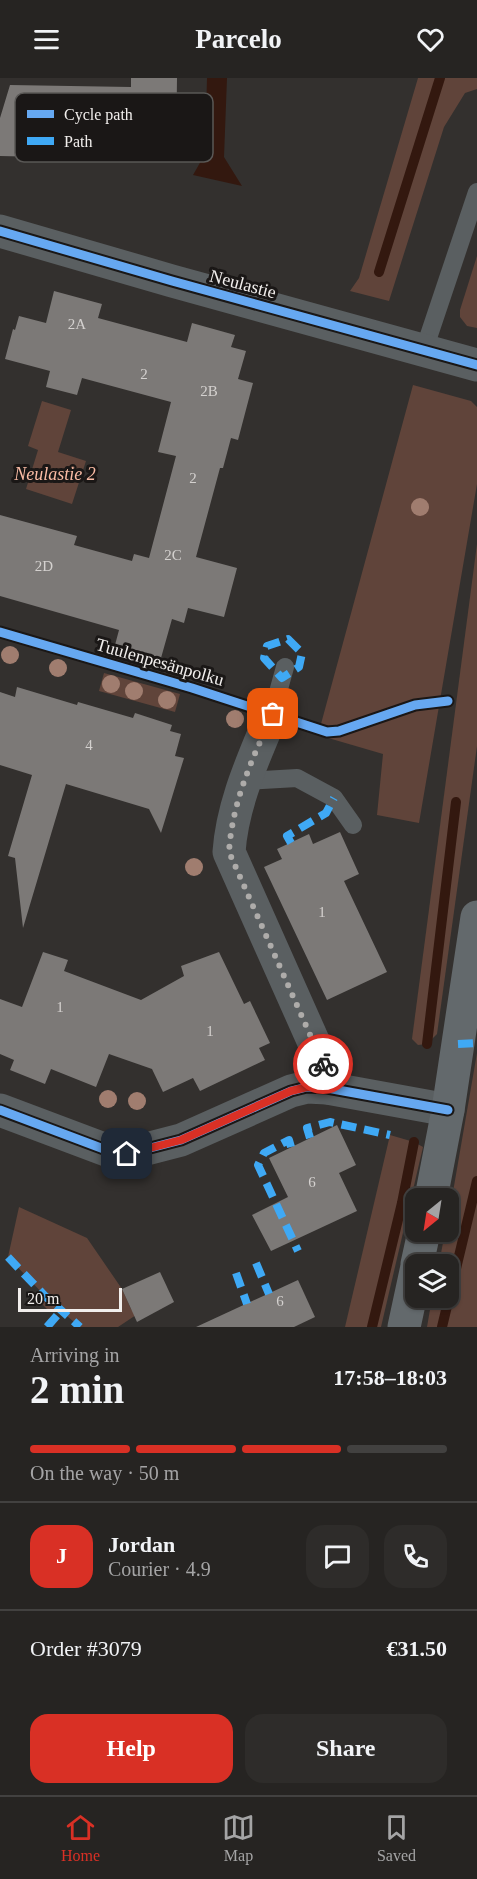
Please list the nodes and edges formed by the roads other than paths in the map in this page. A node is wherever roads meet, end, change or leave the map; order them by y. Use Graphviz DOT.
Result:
graph roads {
  1 [pos="477,192"];
  2 [pos="0,231"];
  3 [pos="424,350"];
  4 [pos="477,365"];
  5 [pos="285,667"];
  6 [pos="264,733"];
  7 [pos="243,781"];
  8 [pos="353,825"];
  9 [pos="477,917"];
  10 [pos="327,1088"];
  11 [pos="0,1110"];
  12 [pos="448,1110"];
  13 [pos="433,1188"];
  14 [pos="408,1308"];
  15 [pos="404,1327"];
  1 -- 3 [label="lane"];
  2 -- 3 [label="street, Neulastie"];
  3 -- 4 [label="street, Neulastie"];
  5 -- 6 [label="lane"];
  6 -- 7 [label="street"];
  7 -- 8 [label="lane"];
  7 -- 10 [label="street"];
  9 -- 12 [label="street"];
  10 -- 11 [label="street"];
  10 -- 12 [label="street"];
  12 -- 13 [label="street"];
  14 -- 15 [label="street"];
}
